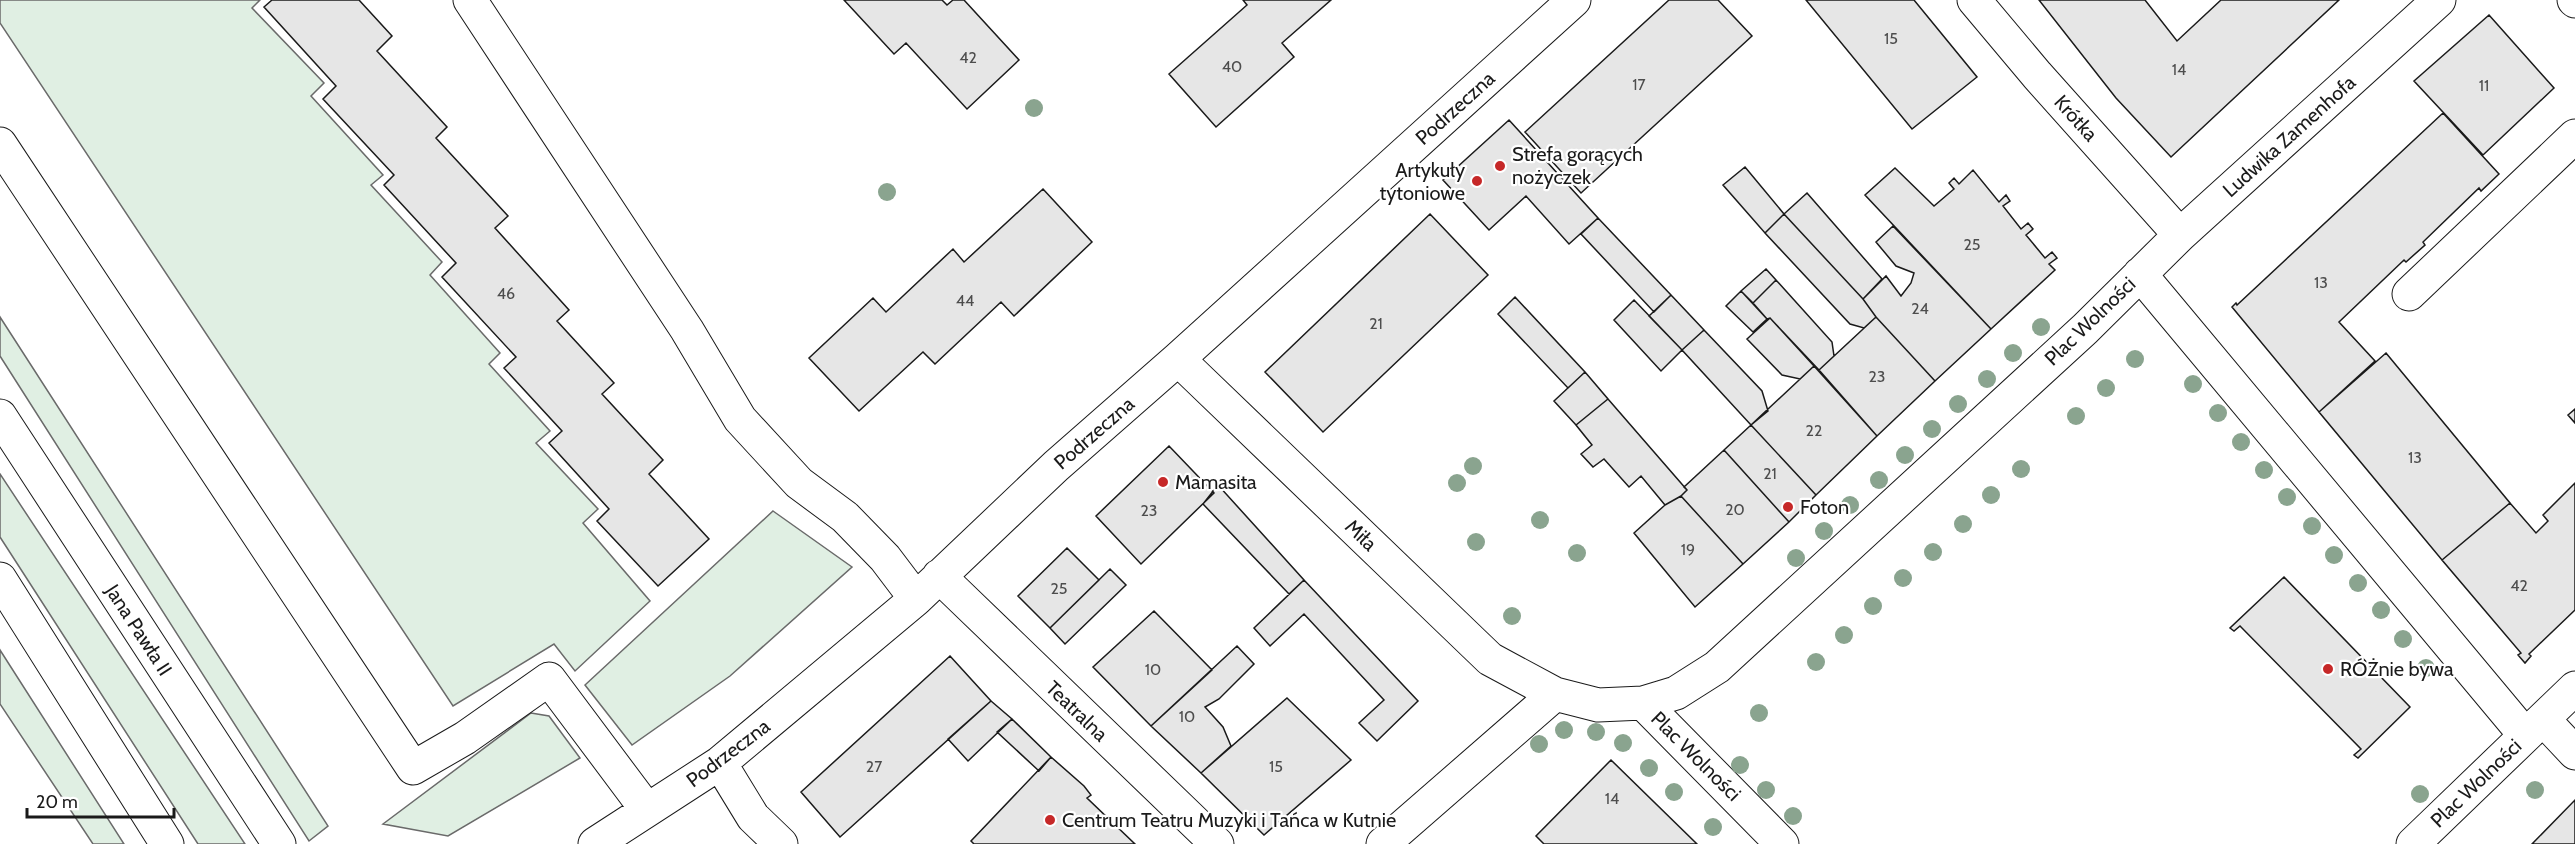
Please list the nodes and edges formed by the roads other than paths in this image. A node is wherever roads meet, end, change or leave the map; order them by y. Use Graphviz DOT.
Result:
graph roads {
  1 [pos="470,0"];
  2 [pos="1574,0"];
  3 [pos="1974,0"];
  4 [pos="2439,0"];
  5 [pos="2575,136"];
  6 [pos="0,144"];
  7 [pos="2180,234"];
  8 [pos="2140,274"];
  9 [pos="2409,294"];
  10 [pos="1178,359"];
  11 [pos="0,416"];
  12 [pos="939,576"];
  13 [pos="0,579"];
  14 [pos="916,599"];
  15 [pos="2575,688"];
  16 [pos="1555,694"];
  17 [pos="1643,703"];
  18 [pos="2534,727"];
  19 [pos="2575,753"];
  20 [pos="720,762"];
  21 [pos="647,810"];
  22 [pos="167,844"];
  23 [pos="279,844"];
  24 [pos="595,844"];
  25 [pos="781,844"];
  26 [pos="1217,844"];
  27 [pos="1383,844"];
  28 [pos="1782,844"];
  29 [pos="2413,844"];
  1 -- 14 [label="street"];
  2 -- 10 [label="street, Podrzeczna"];
  3 -- 7 [label="street, Krótka"];
  4 -- 7 [label="street, Ludwika Zamenhofa"];
  5 -- 9 [label="street"];
  6 -- 21 [label="street"];
  7 -- 8 [label="street, Ludwika Zamenhofa"];
  8 -- 17 [label="street, Plac Wolności"];
  8 -- 18 [label="street, Plac Wolności"];
  10 -- 12 [label="street, Podrzeczna"];
  10 -- 16 [label="street, Miła"];
  11 -- 23 [label="street, Jana Pawła II"];
  12 -- 14 [label="street, Podrzeczna"];
  12 -- 26 [label="street, Teatralna"];
  13 -- 22 [label="street"];
  14 -- 20 [label="street, Podrzeczna"];
  15 -- 18 [label="street"];
  16 -- 17 [label="street, Miła"];
  16 -- 27 [label="street"];
  17 -- 28 [label="street, Plac Wolności"];
  18 -- 19 [label="street"];
  18 -- 29 [label="street, Plac Wolności"];
  20 -- 21 [label="street, Podrzeczna"];
  20 -- 25 [label="street"];
  21 -- 24 [label="street, Podrzeczna"];
}
